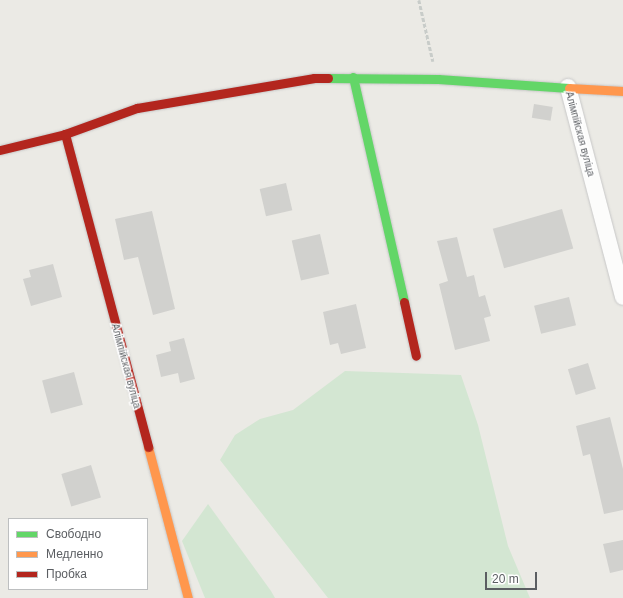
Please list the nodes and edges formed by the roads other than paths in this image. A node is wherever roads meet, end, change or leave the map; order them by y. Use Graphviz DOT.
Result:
graph roads {
  1 [pos="353,77"];
  2 [pos="568,87"];
  3 [pos="623,91"];
  4 [pos="65,134"];
  5 [pos="0,150"];
  6 [pos="623,297"];
  7 [pos="416,356"];
  8 [pos="188,598"];
  1 -- 2 [label="street, Алімпійская вуліца"];
  1 -- 4 [label="street, Алімпійская вуліца"];
  1 -- 7 [label="street"];
  2 -- 3 [label="street"];
  2 -- 6 [label="street, Алімпійская вуліца"];
  4 -- 5 [label="street, Алімпійская вуліца"];
  4 -- 8 [label="street, Алімпійская вуліца"];
}
